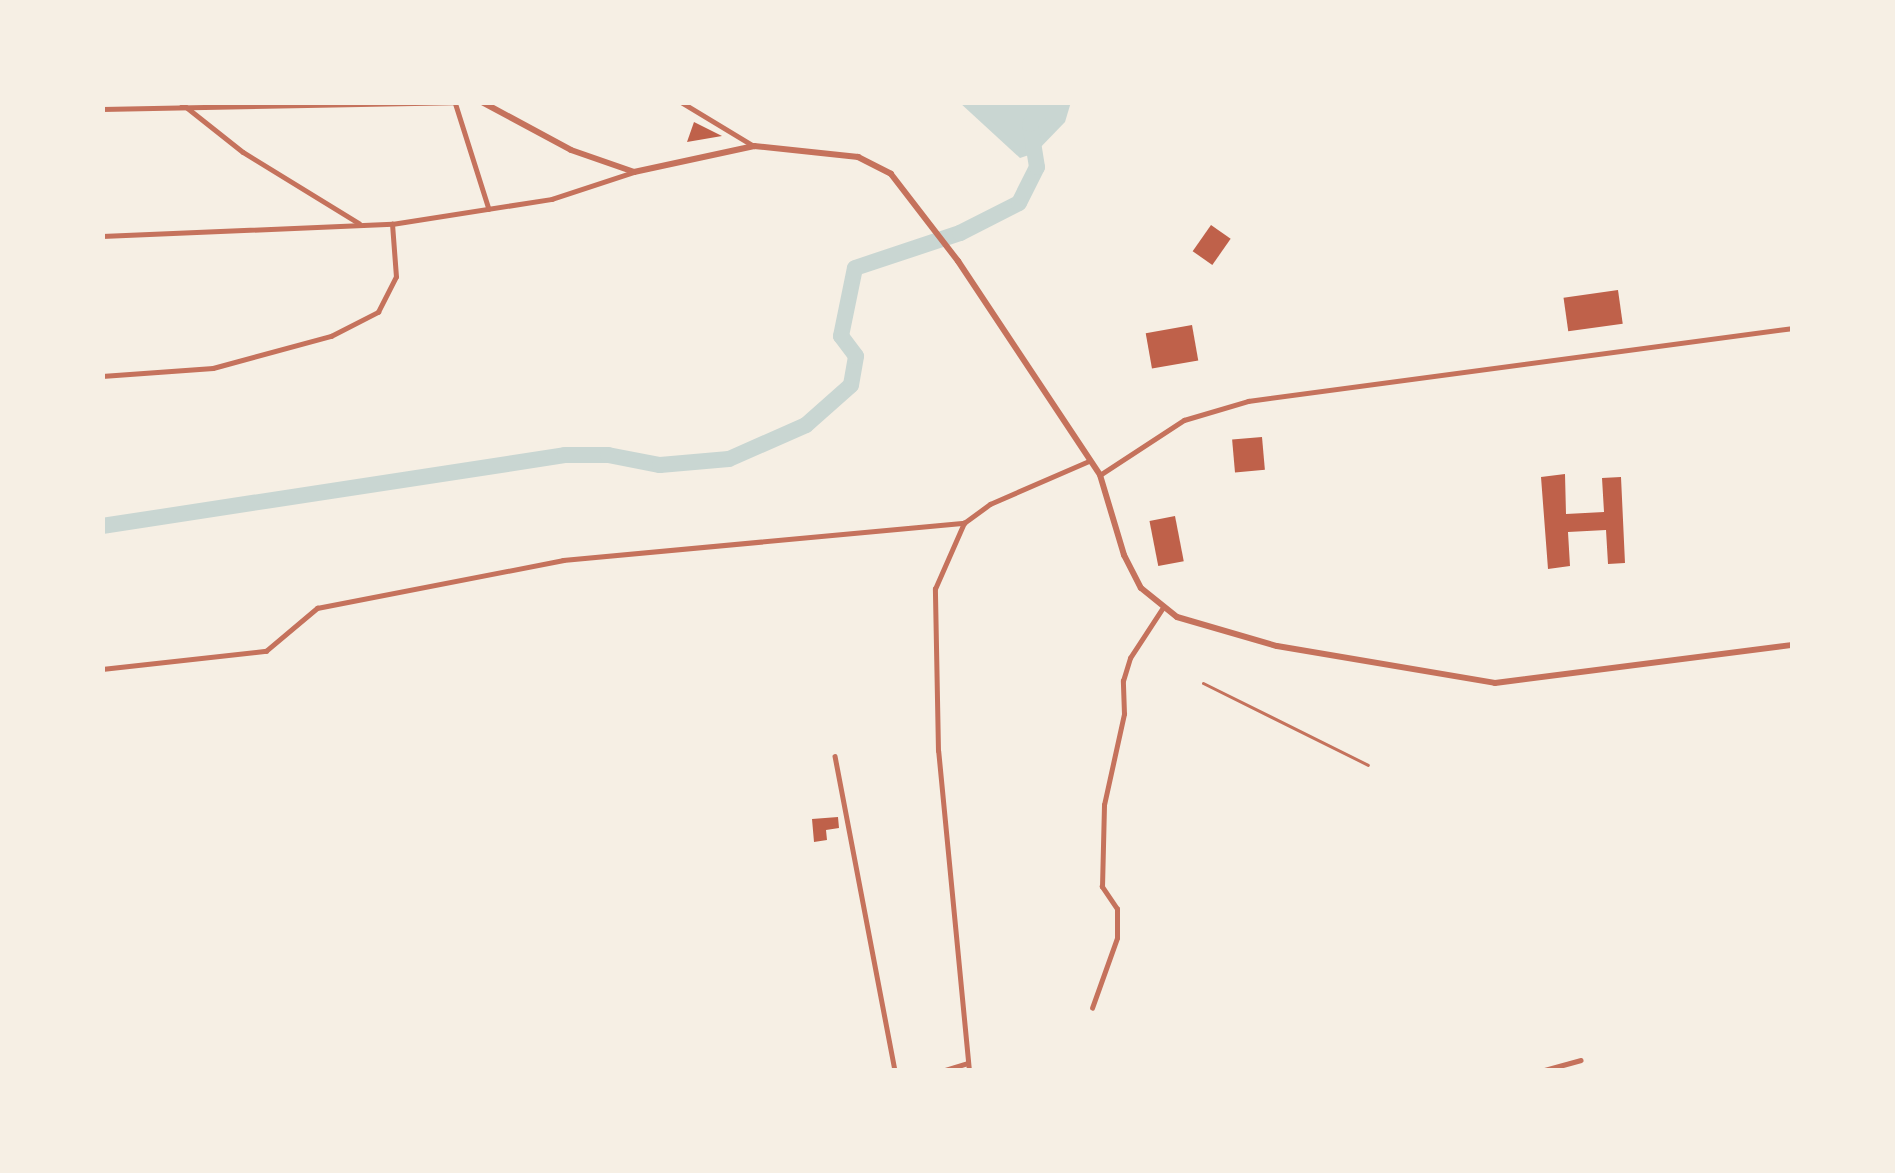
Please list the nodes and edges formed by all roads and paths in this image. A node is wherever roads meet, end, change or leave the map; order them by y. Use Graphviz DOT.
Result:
graph roads {
  1 [pos="455,102"];
  2 [pos="482,102"];
  3 [pos="681,102"];
  4 [pos="183,104"];
  5 [pos="102,109"];
  6 [pos="754,146"];
  7 [pos="634,172"];
  8 [pos="489,208"];
  9 [pos="359,223"];
  10 [pos="392,224"];
  11 [pos="102,236"];
  12 [pos="1793,328"];
  13 [pos="102,376"];
  14 [pos="1091,460"];
  15 [pos="1100,475"];
  16 [pos="964,523"];
  17 [pos="1162,609"];
  18 [pos="1793,645"];
  19 [pos="102,669"];
  20 [pos="1203,682"];
  21 [pos="835,756"];
  22 [pos="1368,765"];
  23 [pos="1092,1008"];
  24 [pos="1581,1060"];
  25 [pos="968,1067"];
  26 [pos="895,1071"];
  27 [pos="942,1071"];
  28 [pos="1541,1071"];
  1 -- 4 [label="street"];
  1 -- 8 [label="street"];
  2 -- 7 [label="street"];
  3 -- 6 [label="street"];
  4 -- 5 [label="street"];
  4 -- 9 [label="street"];
  6 -- 7 [label="street"];
  6 -- 14 [label="street"];
  7 -- 8 [label="street"];
  8 -- 10 [label="street"];
  9 -- 10 [label="street"];
  9 -- 11 [label="street"];
  10 -- 13 [label="street"];
  12 -- 15 [label="street"];
  14 -- 15 [label="street"];
  14 -- 16 [label="street"];
  15 -- 17 [label="street"];
  16 -- 19 [label="street"];
  16 -- 25 [label="street"];
  17 -- 18 [label="street"];
  17 -- 23 [label="street"];
  20 -- 22 [label="street"];
  21 -- 26 [label="street"];
  24 -- 28 [label="street"];
  25 -- 27 [label="street"];
}
